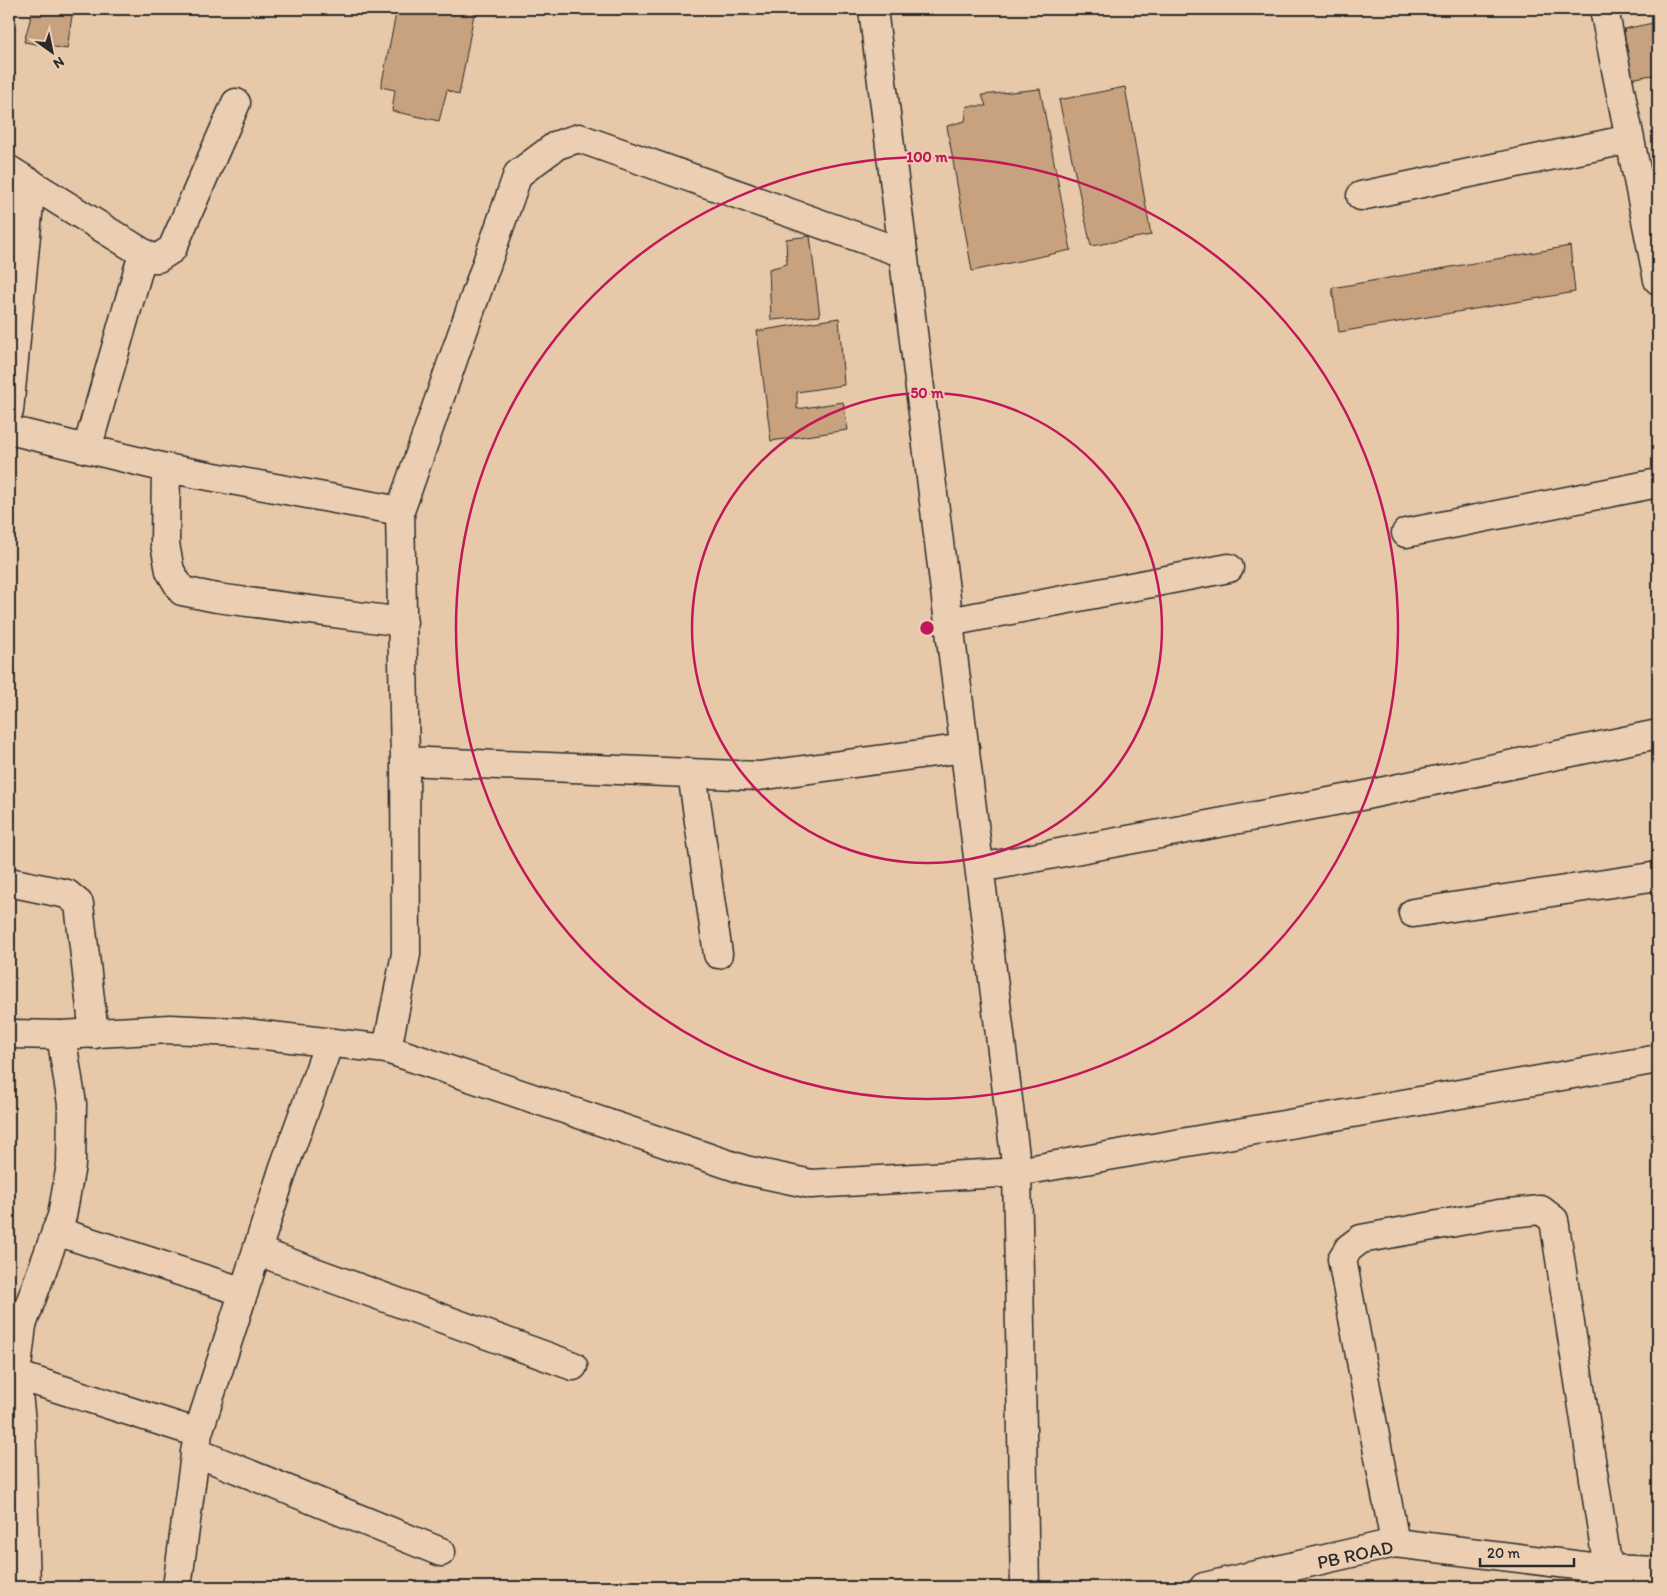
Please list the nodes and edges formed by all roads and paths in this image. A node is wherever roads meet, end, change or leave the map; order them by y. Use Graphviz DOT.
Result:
graph roads {
  1 [pos="873,9"];
  2 [pos="1604,9"];
  3 [pos="236,103"];
  4 [pos="1630,139"];
  5 [pos="20,176"];
  6 [pos="1361,196"];
  7 [pos="143,253"];
  8 [pos="903,253"];
  9 [pos="16,278"];
  10 [pos="1658,280"];
  11 [pos="9,411"];
  12 [pos="9,430"];
  13 [pos="87,449"];
  14 [pos="166,468"];
  15 [pos="1658,483"];
  16 [pos="400,511"];
  17 [pos="1406,533"];
  18 [pos="1228,568"];
  19 [pos="403,622"];
  20 [pos="949,622"];
  21 [pos="1658,734"];
  22 [pos="965,748"];
  23 [pos="406,761"];
  24 [pos="692,773"];
  25 [pos="980,868"];
  26 [pos="1658,876"];
  27 [pos="9,882"];
  28 [pos="1413,913"];
  29 [pos="718,954"];
  30 [pos="9,1034"];
  31 [pos="94,1034"];
  32 [pos="61,1035"];
  33 [pos="329,1043"];
  34 [pos="387,1049"];
  35 [pos="1658,1059"];
  36 [pos="1017,1172"];
  37 [pos="56,1231"];
  38 [pos="257,1251"];
  39 [pos="244,1292"];
  40 [pos="573,1366"];
  41 [pos="16,1375"];
  42 [pos="15,1422"];
  43 [pos="196,1442"];
  44 [pos="1395,1543"];
  45 [pos="441,1552"];
  46 [pos="1608,1569"];
  47 [pos="1658,1570"];
  48 [pos="26,1587"];
  49 [pos="177,1587"];
  50 [pos="1025,1587"];
  51 [pos="1204,1587"];
  1 -- 8 [label="street"];
  2 -- 4 [label="street"];
  3 -- 7 [label="street"];
  4 -- 6 [label="street"];
  4 -- 10 [label="street"];
  5 -- 7 [label="street"];
  5 -- 9 [label="street"];
  7 -- 13 [label="street"];
  8 -- 16 [label="street"];
  8 -- 20 [label="street"];
  9 -- 11 [label="street"];
  12 -- 13 [label="street"];
  13 -- 14 [label="street"];
  14 -- 16 [label="street"];
  14 -- 19 [label="street"];
  15 -- 17 [label="street"];
  16 -- 19 [label="street"];
  18 -- 20 [label="street"];
  19 -- 23 [label="street"];
  20 -- 22 [label="street"];
  21 -- 25 [label="street"];
  22 -- 24 [label="street"];
  22 -- 25 [label="street"];
  23 -- 24 [label="street"];
  23 -- 34 [label="street"];
  24 -- 29 [label="street"];
  25 -- 36 [label="street"];
  26 -- 28 [label="street"];
  27 -- 31 [label="street"];
  30 -- 32 [label="street"];
  31 -- 32 [label="street"];
  31 -- 33 [label="street"];
  32 -- 37 [label="street"];
  33 -- 34 [label="street"];
  33 -- 38 [label="street"];
  34 -- 36 [label="street"];
  35 -- 36 [label="street"];
  36 -- 50 [label="street"];
  37 -- 39 [label="street"];
  37 -- 41 [label="street"];
  38 -- 39 [label="street"];
  38 -- 40 [label="street"];
  39 -- 43 [label="street"];
  41 -- 42 [label="street"];
  41 -- 43 [label="street"];
  42 -- 48 [label="street"];
  43 -- 45 [label="street"];
  43 -- 49 [label="street"];
  44 -- 46 [label="street, PB ROAD"];
  44 -- 46 [label="street"];
  44 -- 51 [label="street, PB ROAD"];
  46 -- 47 [label="street, PB ROAD"];
}
